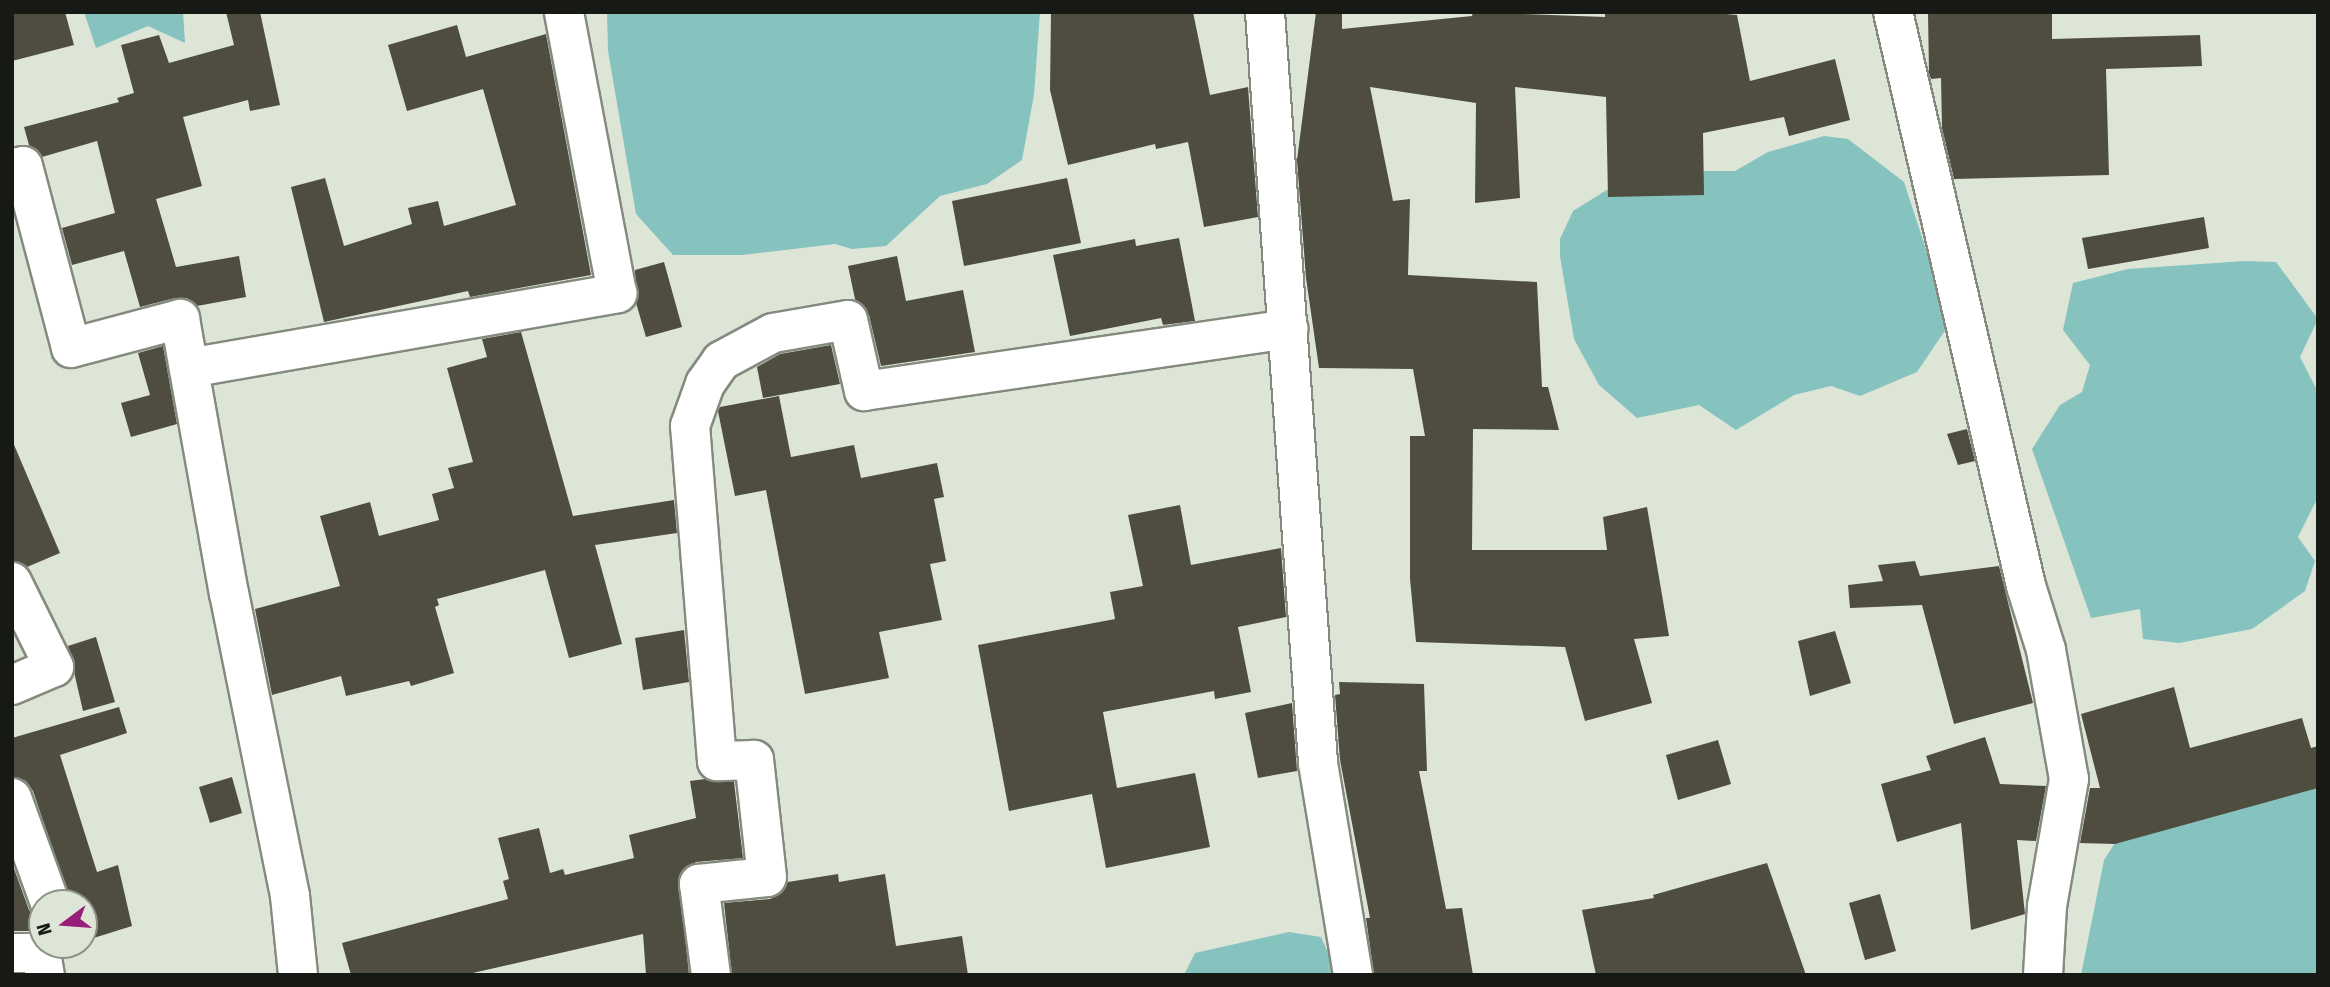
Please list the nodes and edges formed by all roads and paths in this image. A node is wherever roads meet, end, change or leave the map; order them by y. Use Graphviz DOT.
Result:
graph roads {
  1 [pos="564,12"];
  2 [pos="1265,12"];
  3 [pos="1893,12"];
  4 [pos="12,168"];
  5 [pos="1287,329"];
  6 [pos="189,368"];
  7 [pos="12,582"];
  8 [pos="12,685"];
  9 [pos="12,798"];
  10 [pos="45,889"];
  11 [pos="298,975"];
  12 [pos="711,975"];
  13 [pos="1353,975"];
  14 [pos="2043,975"];
  1 -- 6 [label="street"];
  2 -- 5 [label="street"];
  3 -- 14 [label="street"];
  4 -- 6 [label="street"];
  5 -- 12 [label="street"];
  5 -- 13 [label="street"];
  6 -- 11 [label="street"];
  7 -- 8 [label="street"];
  9 -- 10 [label="street"];
}
